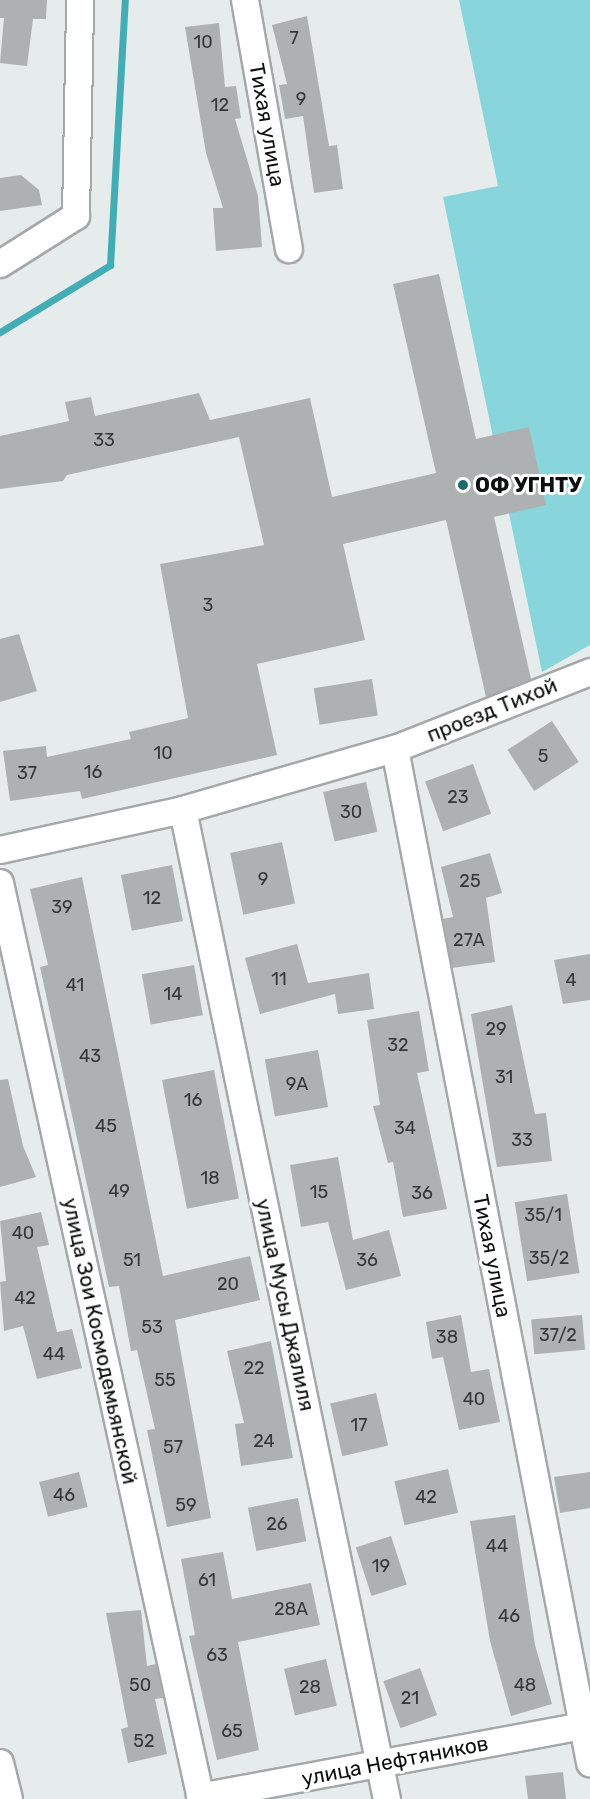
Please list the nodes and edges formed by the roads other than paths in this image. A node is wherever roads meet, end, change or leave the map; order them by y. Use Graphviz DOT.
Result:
graph roads {
  1 [pos="80,0"];
  2 [pos="245,0"];
  3 [pos="289,249"];
  4 [pos="0,264"];
  5 [pos="590,672"];
  6 [pos="395,749"];
  7 [pos="183,810"];
  8 [pos="0,850"];
  9 [pos="0,883"];
  10 [pos="586,1725"];
  11 [pos="0,1763"];
  12 [pos="590,1763"];
  13 [pos="379,1764"];
  14 [pos="201,1798"];
  15 [pos="9,1799"];
  16 [pos="387,1799"];
  1 -- 4 [label="street"];
  2 -- 3 [label="street, Тихая улица"];
  5 -- 6 [label="street, проезд Тихой"];
  6 -- 7 [label="street, проезд Тихой"];
  6 -- 10 [label="street, Тихая улица"];
  7 -- 8 [label="street, проезд Тихой"];
  7 -- 13 [label="street, улица Мусы Джалиля"];
  9 -- 14 [label="street, улица Зои Космодемьянской"];
  10 -- 12 [label="street, Тихая улица"];
  10 -- 13 [label="street, улица Нефтяников"];
  11 -- 15 [label="street"];
  13 -- 14 [label="street, улица Нефтяников"];
  13 -- 16 [label="street, улица Мусы Джалиля"];
}
